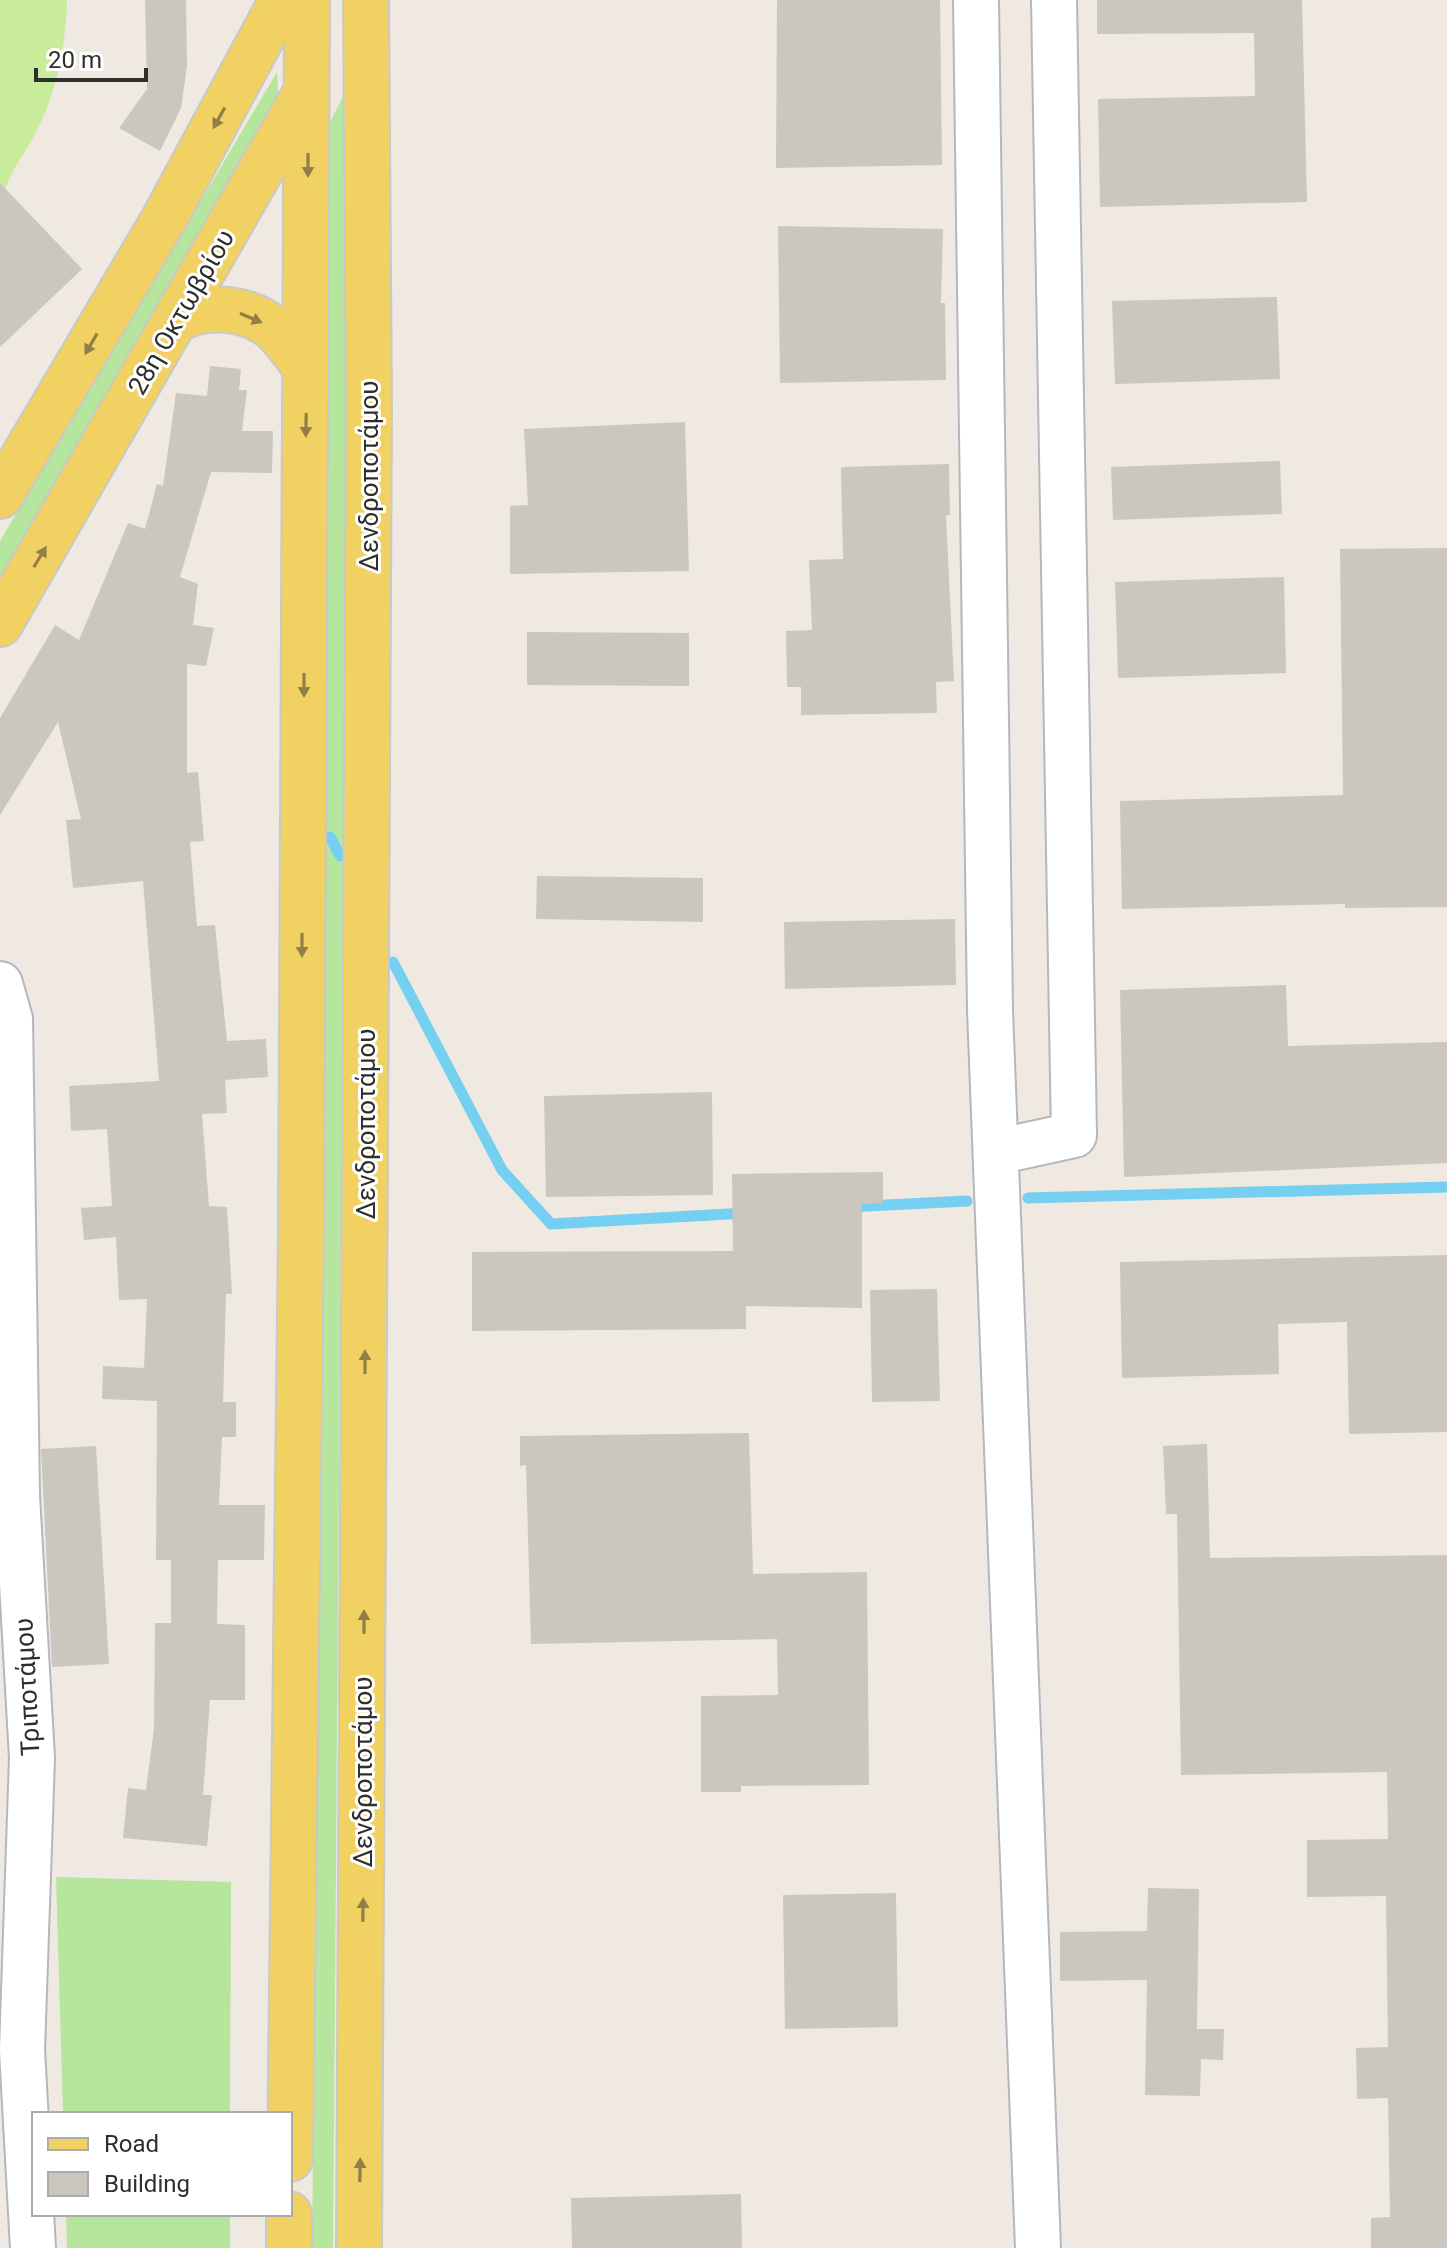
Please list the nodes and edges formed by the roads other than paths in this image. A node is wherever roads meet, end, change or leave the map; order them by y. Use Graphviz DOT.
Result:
graph roads {
  1 [pos="282,0"];
  2 [pos="307,0"];
  3 [pos="363,0"];
  4 [pos="976,0"];
  5 [pos="1054,0"];
  6 [pos="308,87"];
  7 [pos="178,319"];
  8 [pos="306,368"];
  9 [pos="0,496"];
  10 [pos="0,624"];
  11 [pos="0,984"];
  12 [pos="996,1152"];
  13 [pos="8,1452"];
  14 [pos="14,1834"];
  15 [pos="291,2112"];
  16 [pos="12,2140"];
  17 [pos="289,2216"];
  18 [pos="33,2248"];
  19 [pos="289,2248"];
  20 [pos="359,2248"];
  21 [pos="1038,2248"];
  1 -- 9 [label="main road, one-way"];
  2 -- 6 [label="main road"];
  3 -- 6 [label="main road, 28η Οκτωβρίου"];
  20 -- 3 [label="main road, Δενδροποτάμου, one-way"];
  4 -- 12 [label="street"];
  5 -- 12 [label="street"];
  6 -- 7 [label="main road, 28η Οκτωβρίου"];
  6 -- 8 [label="main road, one-way"];
  7 -- 8 [label="main road, one-way"];
  10 -- 7 [label="main road, 28η Οκτωβρίου, one-way"];
  8 -- 15 [label="main road, one-way"];
  11 -- 13 [label="street, Τριποτάμου"];
  12 -- 21 [label="street"];
  13 -- 14 [label="street, Τριποτάμου"];
  14 -- 16 [label="street, Τριποτάμου"];
  16 -- 18 [label="street, Τριποτάμου"];
  17 -- 19 [label="main road"];
}
